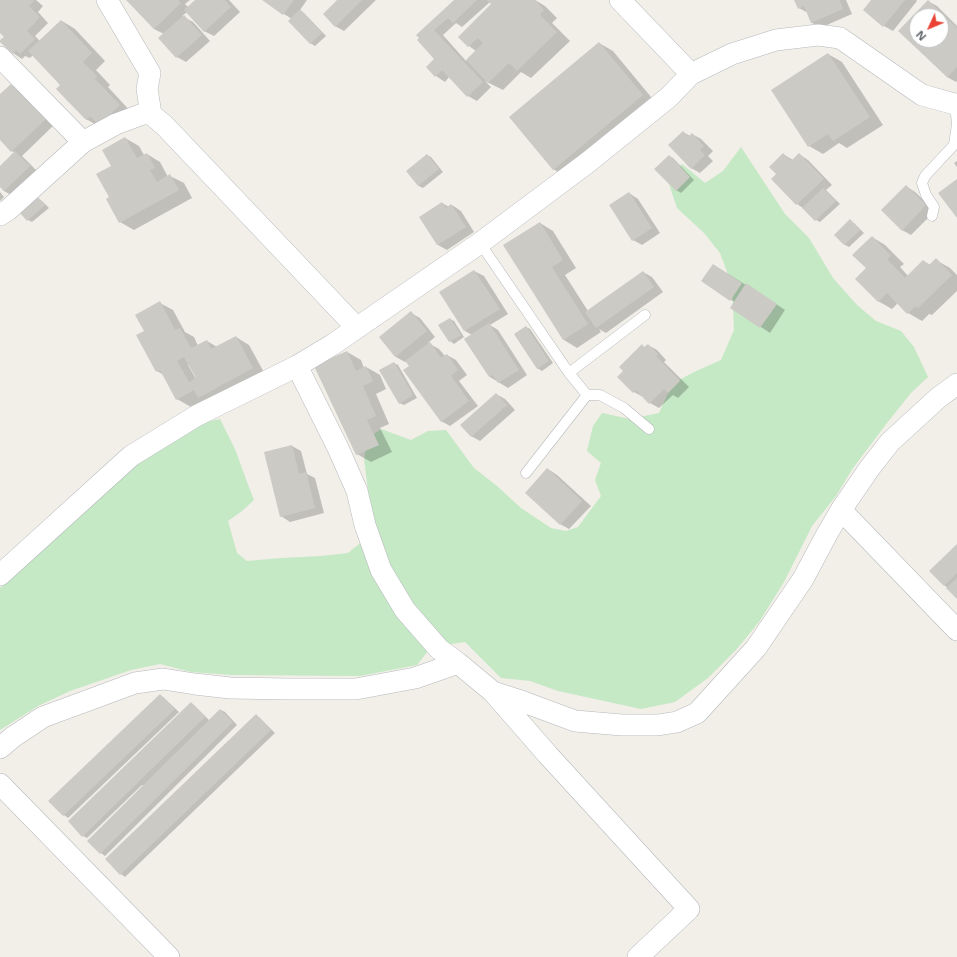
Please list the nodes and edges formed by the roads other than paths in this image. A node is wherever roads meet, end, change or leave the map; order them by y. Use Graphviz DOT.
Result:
graph roads {
  1 [pos="107,0"];
  2 [pos="621,0"];
  3 [pos="0,57"];
  4 [pos="691,74"];
  5 [pos="956,104"];
  6 [pos="151,114"];
  7 [pos="83,142"];
  8 [pos="0,215"];
  9 [pos="932,216"];
  10 [pos="480,243"];
  11 [pos="644,315"];
  12 [pos="357,328"];
  13 [pos="297,366"];
  14 [pos="569,373"];
  15 [pos="957,384"];
  16 [pos="587,395"];
  17 [pos="648,429"];
  18 [pos="526,474"];
  19 [pos="841,510"];
  20 [pos="0,575"];
  21 [pos="957,630"];
  22 [pos="458,663"];
  23 [pos="493,692"];
  24 [pos="0,748"];
  25 [pos="0,784"];
  26 [pos="169,957"];
  27 [pos="638,957"];
  1 -- 6 [label="street"];
  2 -- 4 [label="street"];
  3 -- 7 [label="street"];
  4 -- 5 [label="street"];
  4 -- 10 [label="street"];
  5 -- 9 [label="lane"];
  6 -- 7 [label="street"];
  6 -- 12 [label="street"];
  7 -- 8 [label="street"];
  10 -- 12 [label="street"];
  10 -- 14 [label="lane"];
  11 -- 14 [label="lane"];
  12 -- 13 [label="street"];
  13 -- 20 [label="street"];
  13 -- 22 [label="street"];
  14 -- 16 [label="lane"];
  15 -- 19 [label="street"];
  16 -- 17 [label="lane"];
  16 -- 18 [label="lane"];
  19 -- 21 [label="street"];
  19 -- 23 [label="street"];
  22 -- 23 [label="street"];
  22 -- 24 [label="street"];
  23 -- 27 [label="street"];
  25 -- 26 [label="street"];
}
